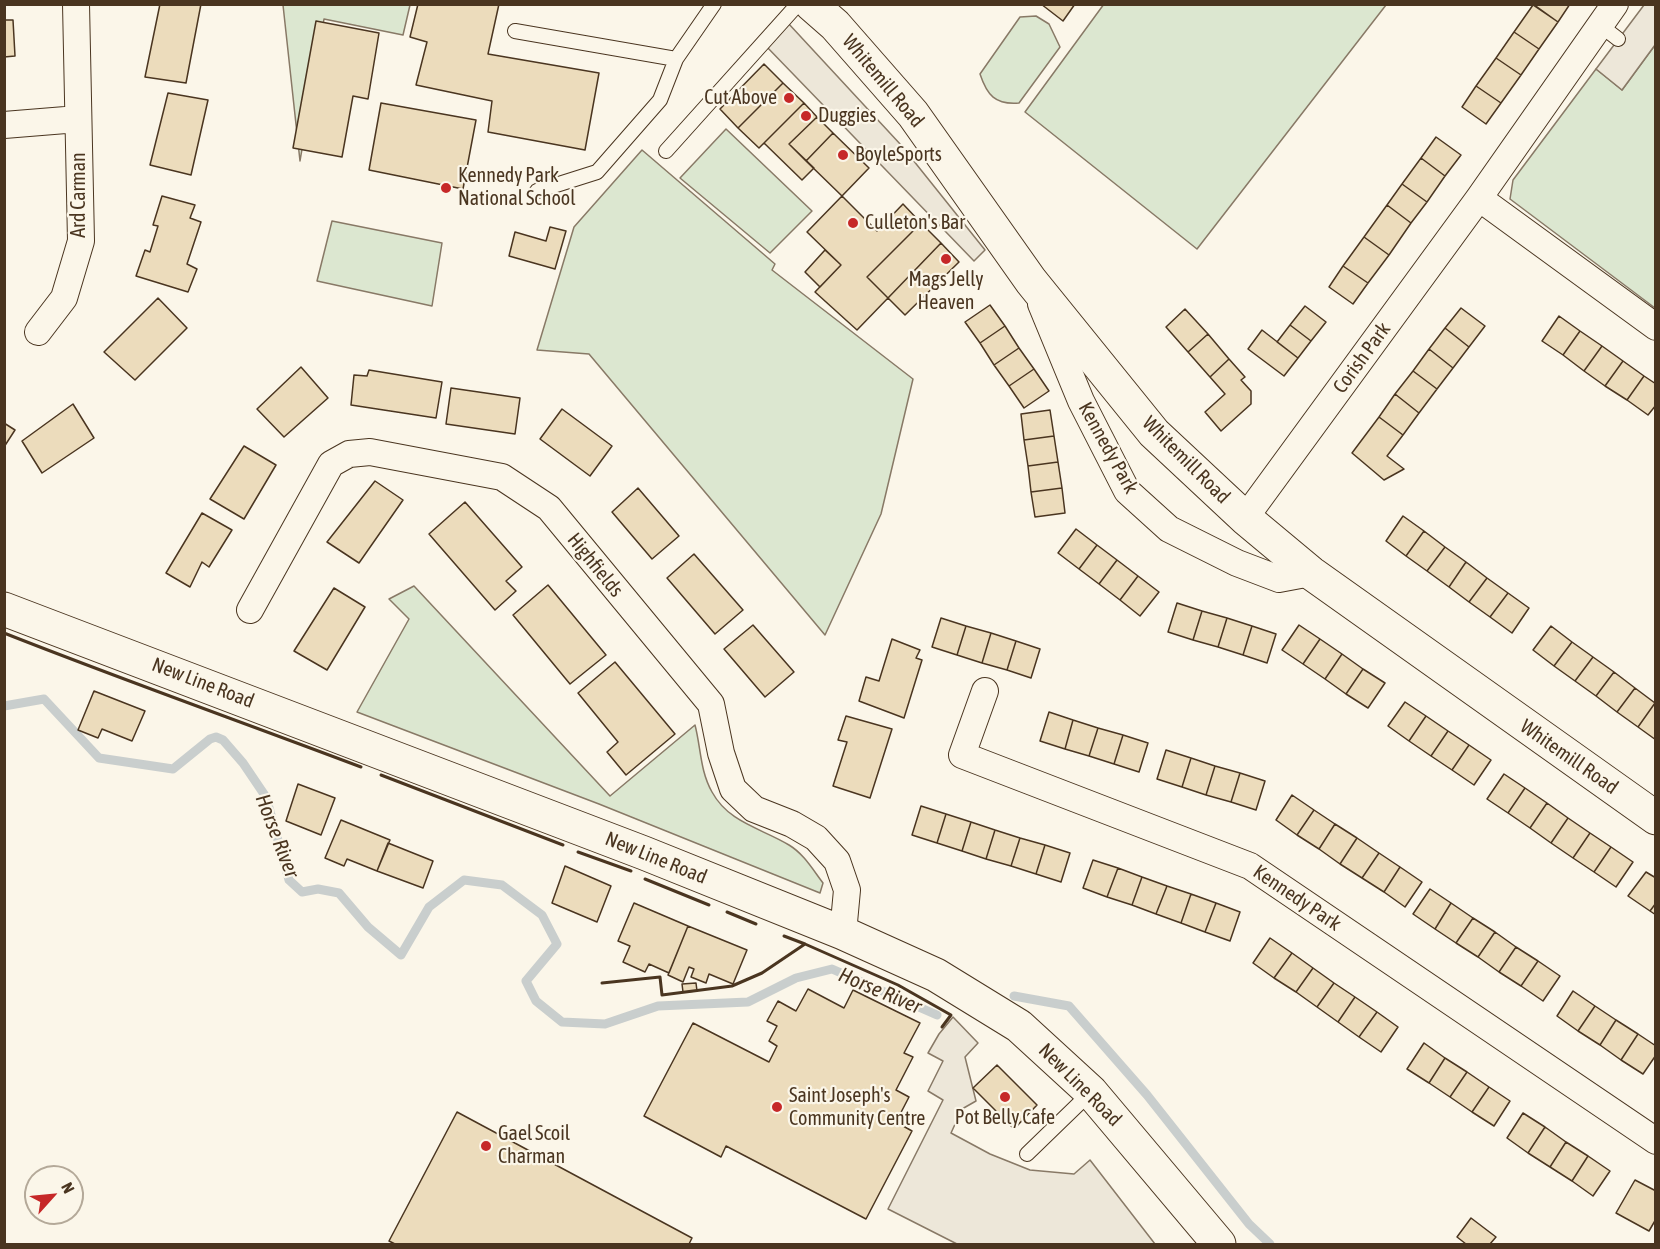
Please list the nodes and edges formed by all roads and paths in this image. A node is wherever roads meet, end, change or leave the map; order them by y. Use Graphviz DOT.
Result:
graph roads {
  1 [pos="76,4"];
  2 [pos="714,4"];
  3 [pos="798,4"];
  4 [pos="811,4"];
  5 [pos="1615,4"];
  6 [pos="515,31"];
  7 [pos="676,59"];
  8 [pos="78,119"];
  9 [pos="4,125"];
  10 [pos="666,151"];
  11 [pos="537,191"];
  12 [pos="1479,198"];
  13 [pos="1031,281"];
  14 [pos="1656,327"];
  15 [pos="38,332"];
  16 [pos="1245,518"];
  17 [pos="1311,573"];
  18 [pos="4,609"];
  19 [pos="250,610"];
  20 [pos="985,691"];
  21 [pos="1656,818"];
  22 [pos="843,933"];
  23 [pos="1091,1092"];
  24 [pos="1656,1141"];
  25 [pos="1027,1154"];
  26 [pos="1219,1245"];
  1 -- 8 [label="street, Ard Carman"];
  2 -- 7 [label="lane"];
  3 -- 10 [label="lane"];
  4 -- 13 [label="main road, Whitemill Road"];
  5 -- 12 [label="street, Corish Park"];
  6 -- 7 [label="lane"];
  7 -- 11 [label="lane"];
  8 -- 9 [label="street"];
  8 -- 15 [label="street, Ard Carman"];
  12 -- 14 [label="street"];
  12 -- 16 [label="street, Corish Park"];
  13 -- 16 [label="main road, Whitemill Road"];
  13 -- 17 [label="street, Kennedy Park"];
  16 -- 17 [label="main road, Whitemill Road"];
  17 -- 21 [label="main road, Whitemill Road"];
  18 -- 22 [label="main road, New Line Road"];
  19 -- 22 [label="street, Highfields"];
  20 -- 24 [label="street, Kennedy Park"];
  22 -- 23 [label="main road, New Line Road"];
  23 -- 25 [label="lane"];
  23 -- 26 [label="main road, New Line Road"];
}
